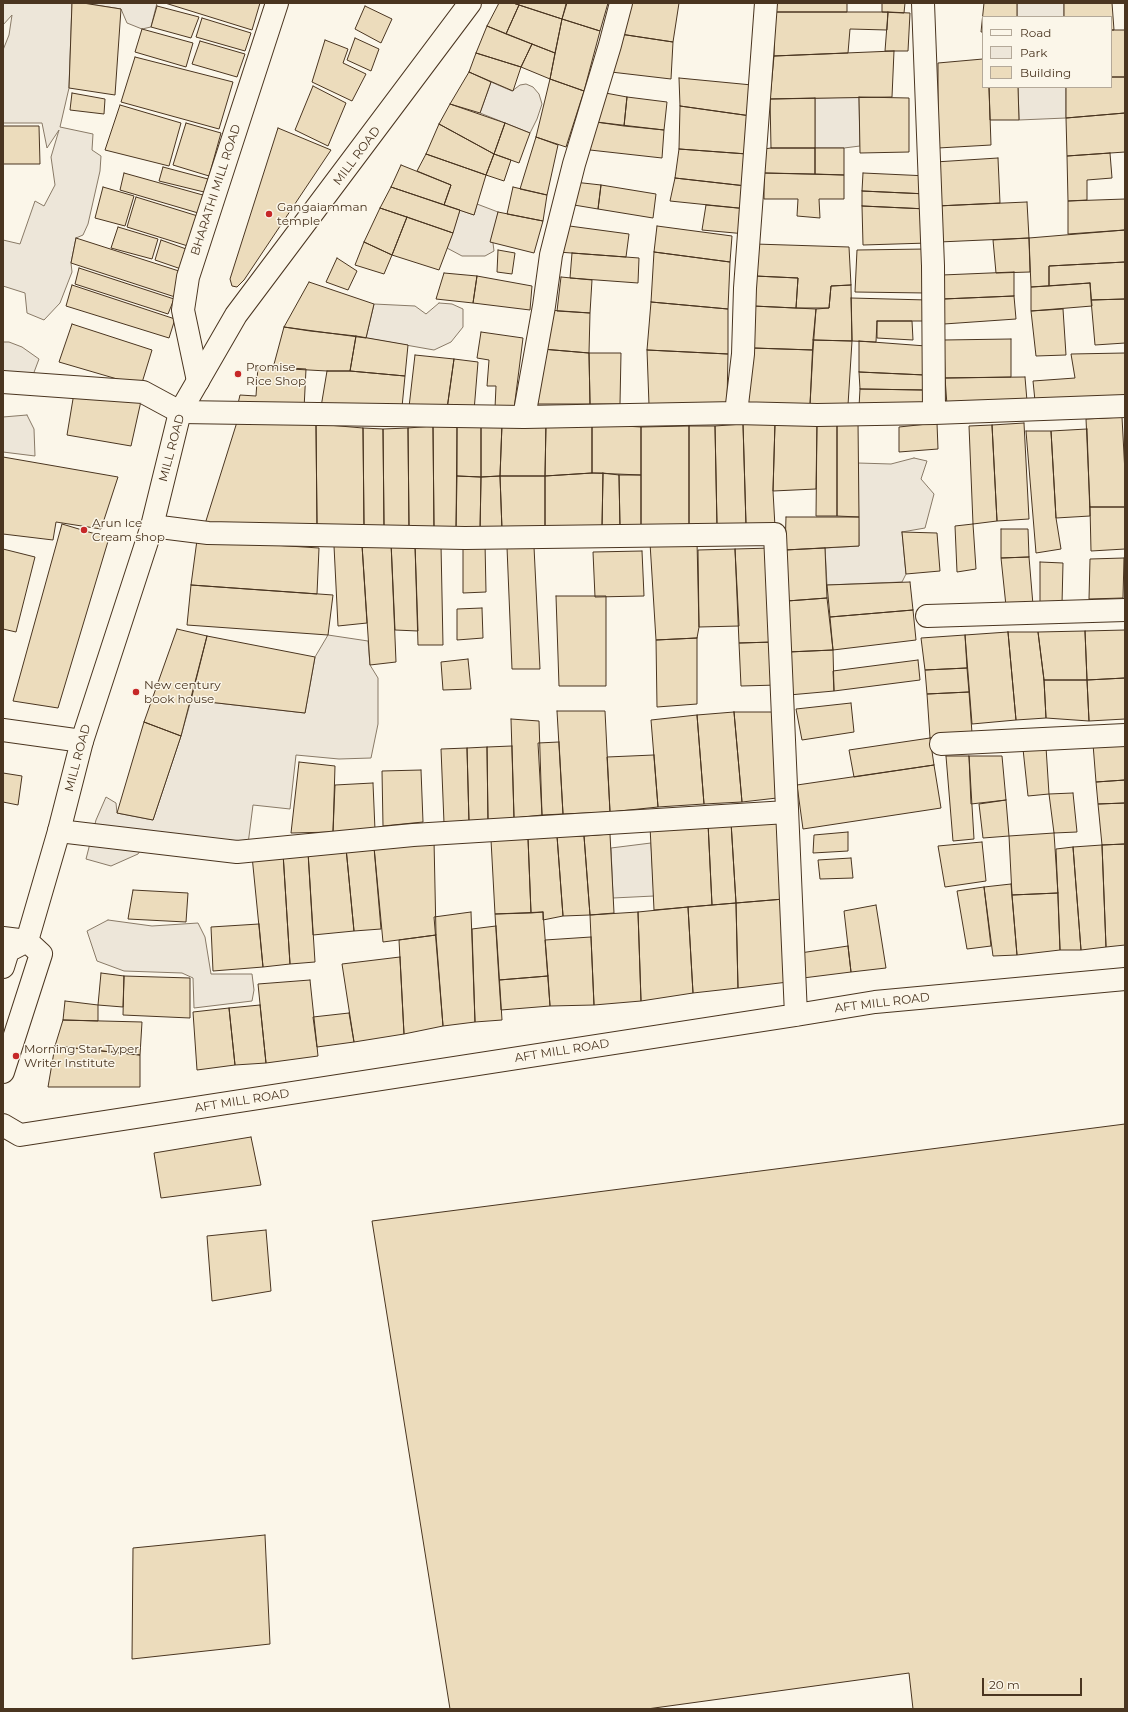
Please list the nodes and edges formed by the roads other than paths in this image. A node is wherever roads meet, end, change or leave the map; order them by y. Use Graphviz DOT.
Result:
graph roads {
  1 [pos="277,3"];
  2 [pos="470,3"];
  3 [pos="620,3"];
  4 [pos="766,3"];
  5 [pos="923,3"];
  6 [pos="198,381"];
  7 [pos="3,382"];
  8 [pos="1125,406"];
  9 [pos="180,412"];
  10 [pos="736,413"];
  11 [pos="934,413"];
  12 [pos="524,418"];
  13 [pos="152,526"];
  14 [pos="1125,610"];
  15 [pos="927,616"];
  16 [pos="3,730"];
  17 [pos="1125,735"];
  18 [pos="82,741"];
  19 [pos="941,744"];
  20 [pos="787,812"];
  21 [pos="59,831"];
  22 [pos="3,938"];
  23 [pos="27,941"];
  24 [pos="3,967"];
  25 [pos="1125,979"];
  26 [pos="796,1015"];
  27 [pos="3,1072"];
  28 [pos="3,1125"];
  1 -- 6 [label="street, BHARATHI MILL ROAD"];
  2 -- 6 [label="street, MILL ROAD"];
  3 -- 12 [label="street"];
  4 -- 10 [label="street"];
  5 -- 11 [label="street"];
  6 -- 9 [label="street, MILL ROAD"];
  7 -- 9 [label="street"];
  8 -- 11 [label="street"];
  9 -- 12 [label="street"];
  9 -- 13 [label="street, MILL ROAD"];
  10 -- 11 [label="street"];
  10 -- 12 [label="street"];
  13 -- 18 [label="street, MILL ROAD"];
  13 -- 20 [label="street"];
  14 -- 15 [label="street"];
  16 -- 18 [label="street"];
  17 -- 19 [label="street"];
  18 -- 21 [label="street, MILL ROAD"];
  20 -- 21 [label="street"];
  20 -- 26 [label="street"];
  21 -- 23 [label="street, MILL ROAD"];
  22 -- 23 [label="street"];
  23 -- 24 [label="street"];
  23 -- 27 [label="street"];
  25 -- 26 [label="street, AFT MILL ROAD"];
  26 -- 28 [label="street, AFT MILL ROAD"];
}
